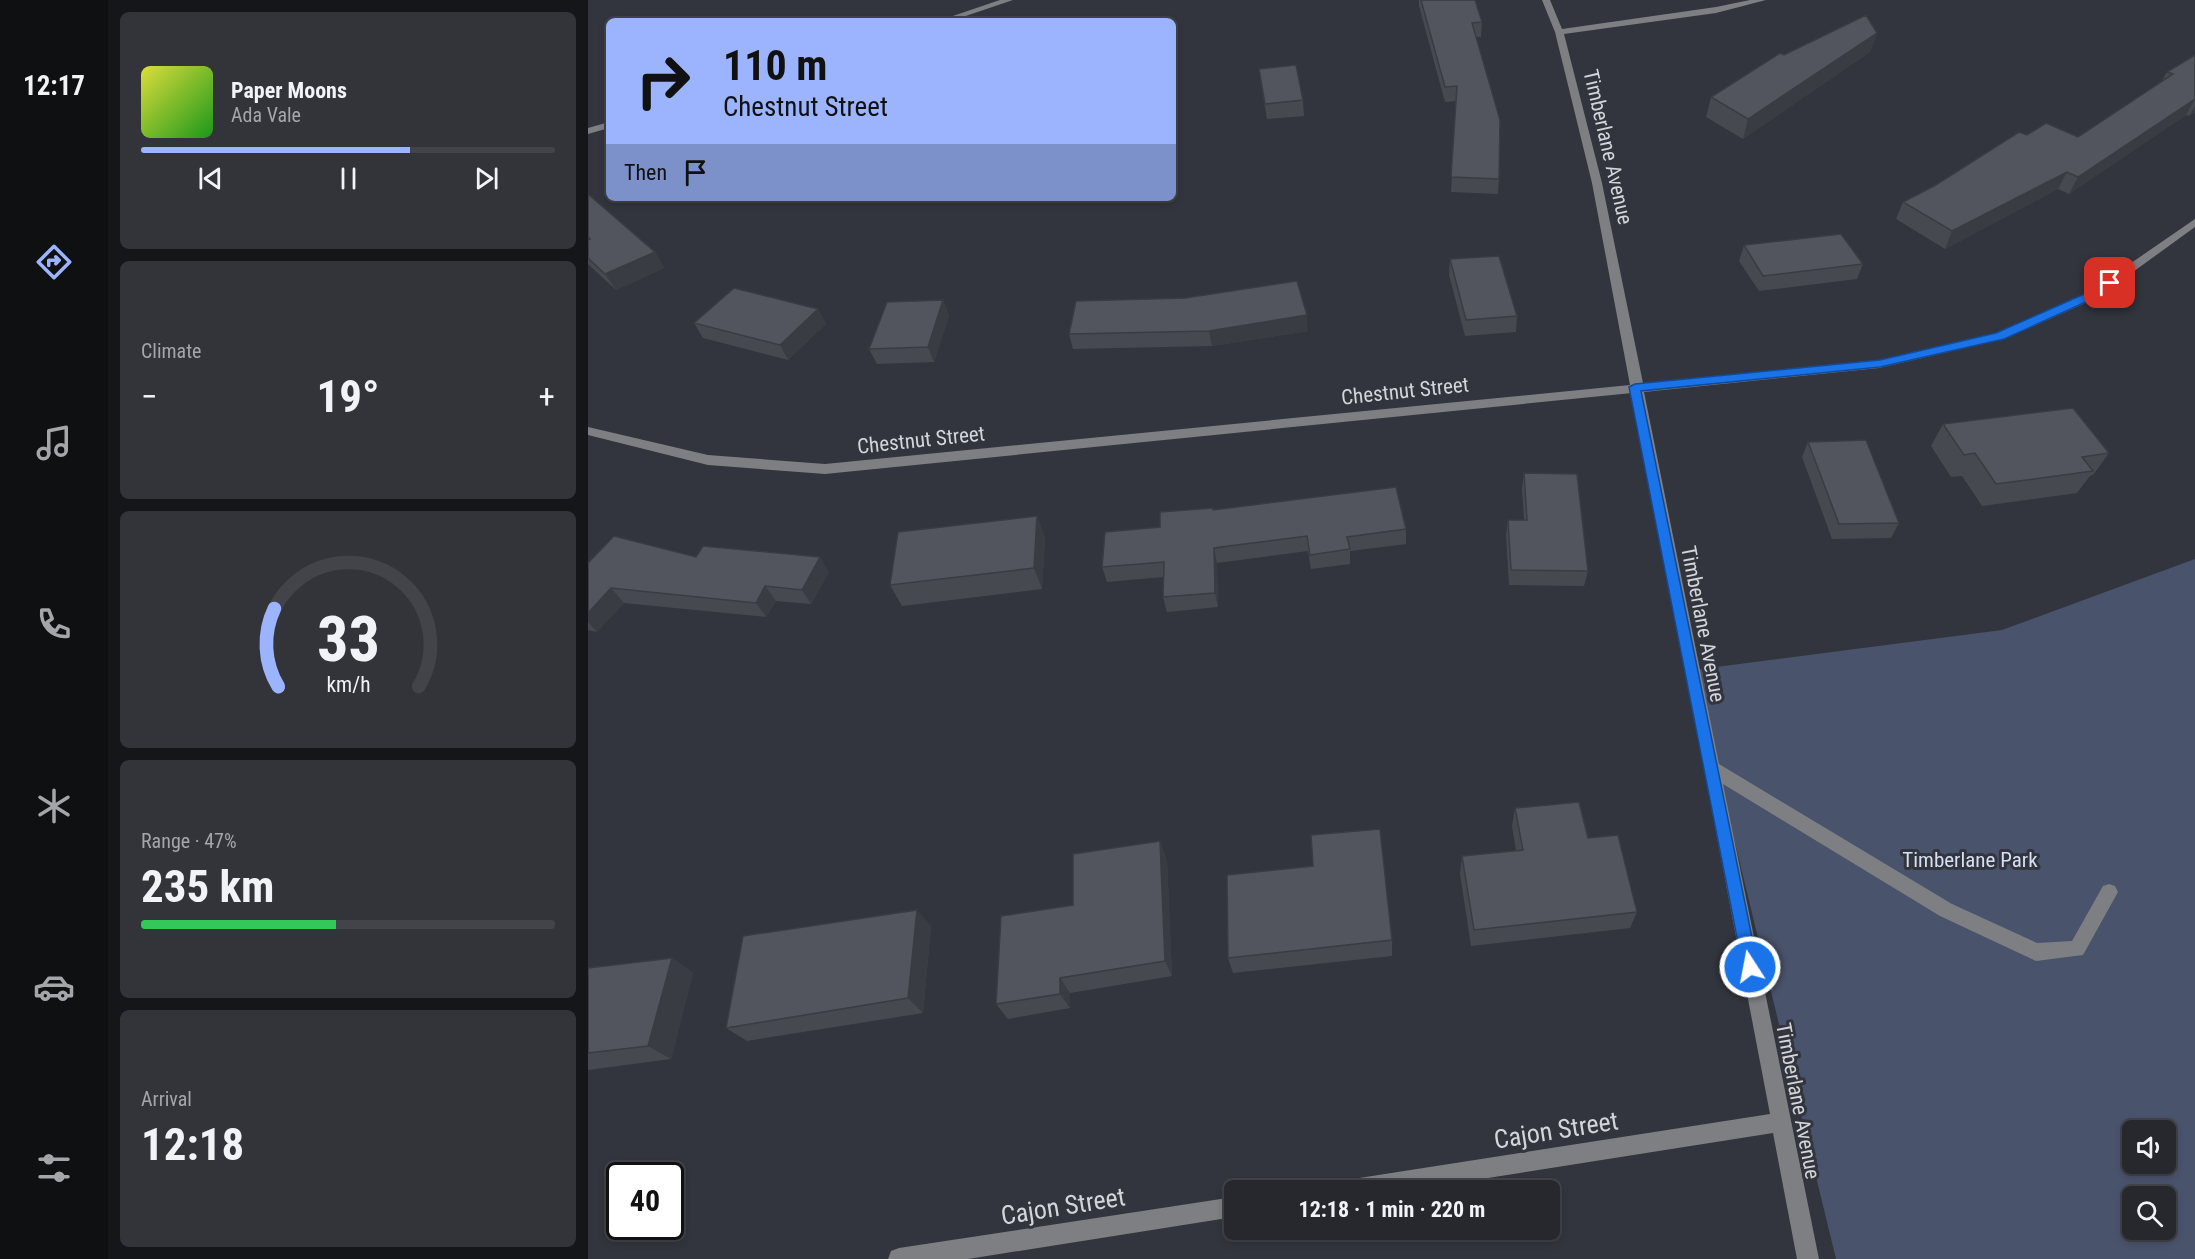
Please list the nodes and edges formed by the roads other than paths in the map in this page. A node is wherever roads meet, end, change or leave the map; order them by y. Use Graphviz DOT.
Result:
graph roads {
  1 [pos="1009,0"];
  2 [pos="1546,0"];
  3 [pos="1762,0"];
  4 [pos="957,18"];
  5 [pos="1559,32"];
  6 [pos="606,126"];
  7 [pos="588,131"];
  8 [pos="2195,222"];
  9 [pos="1635,387"];
  10 [pos="588,431"];
  11 [pos="1710,767"];
  12 [pos="2109,892"];
  13 [pos="1781,1122"];
  14 [pos="1410,1180"];
  15 [pos="1224,1209"];
  16 [pos="899,1259"];
  17 [pos="1808,1259"];
  1 -- 4 [label="street"];
  2 -- 5 [label="street, Timberlane Avenue"];
  3 -- 5 [label="street"];
  5 -- 9 [label="street, Timberlane Avenue"];
  6 -- 7 [label="street"];
  8 -- 9 [label="street, Chestnut Street"];
  9 -- 10 [label="street, Chestnut Street"];
  9 -- 11 [label="street, Timberlane Avenue"];
  11 -- 12 [label="street"];
  11 -- 13 [label="street, Timberlane Avenue"];
  13 -- 14 [label="street, Cajon Street"];
  13 -- 17 [label="street, Timberlane Avenue"];
  15 -- 16 [label="street, Cajon Street"];
}
